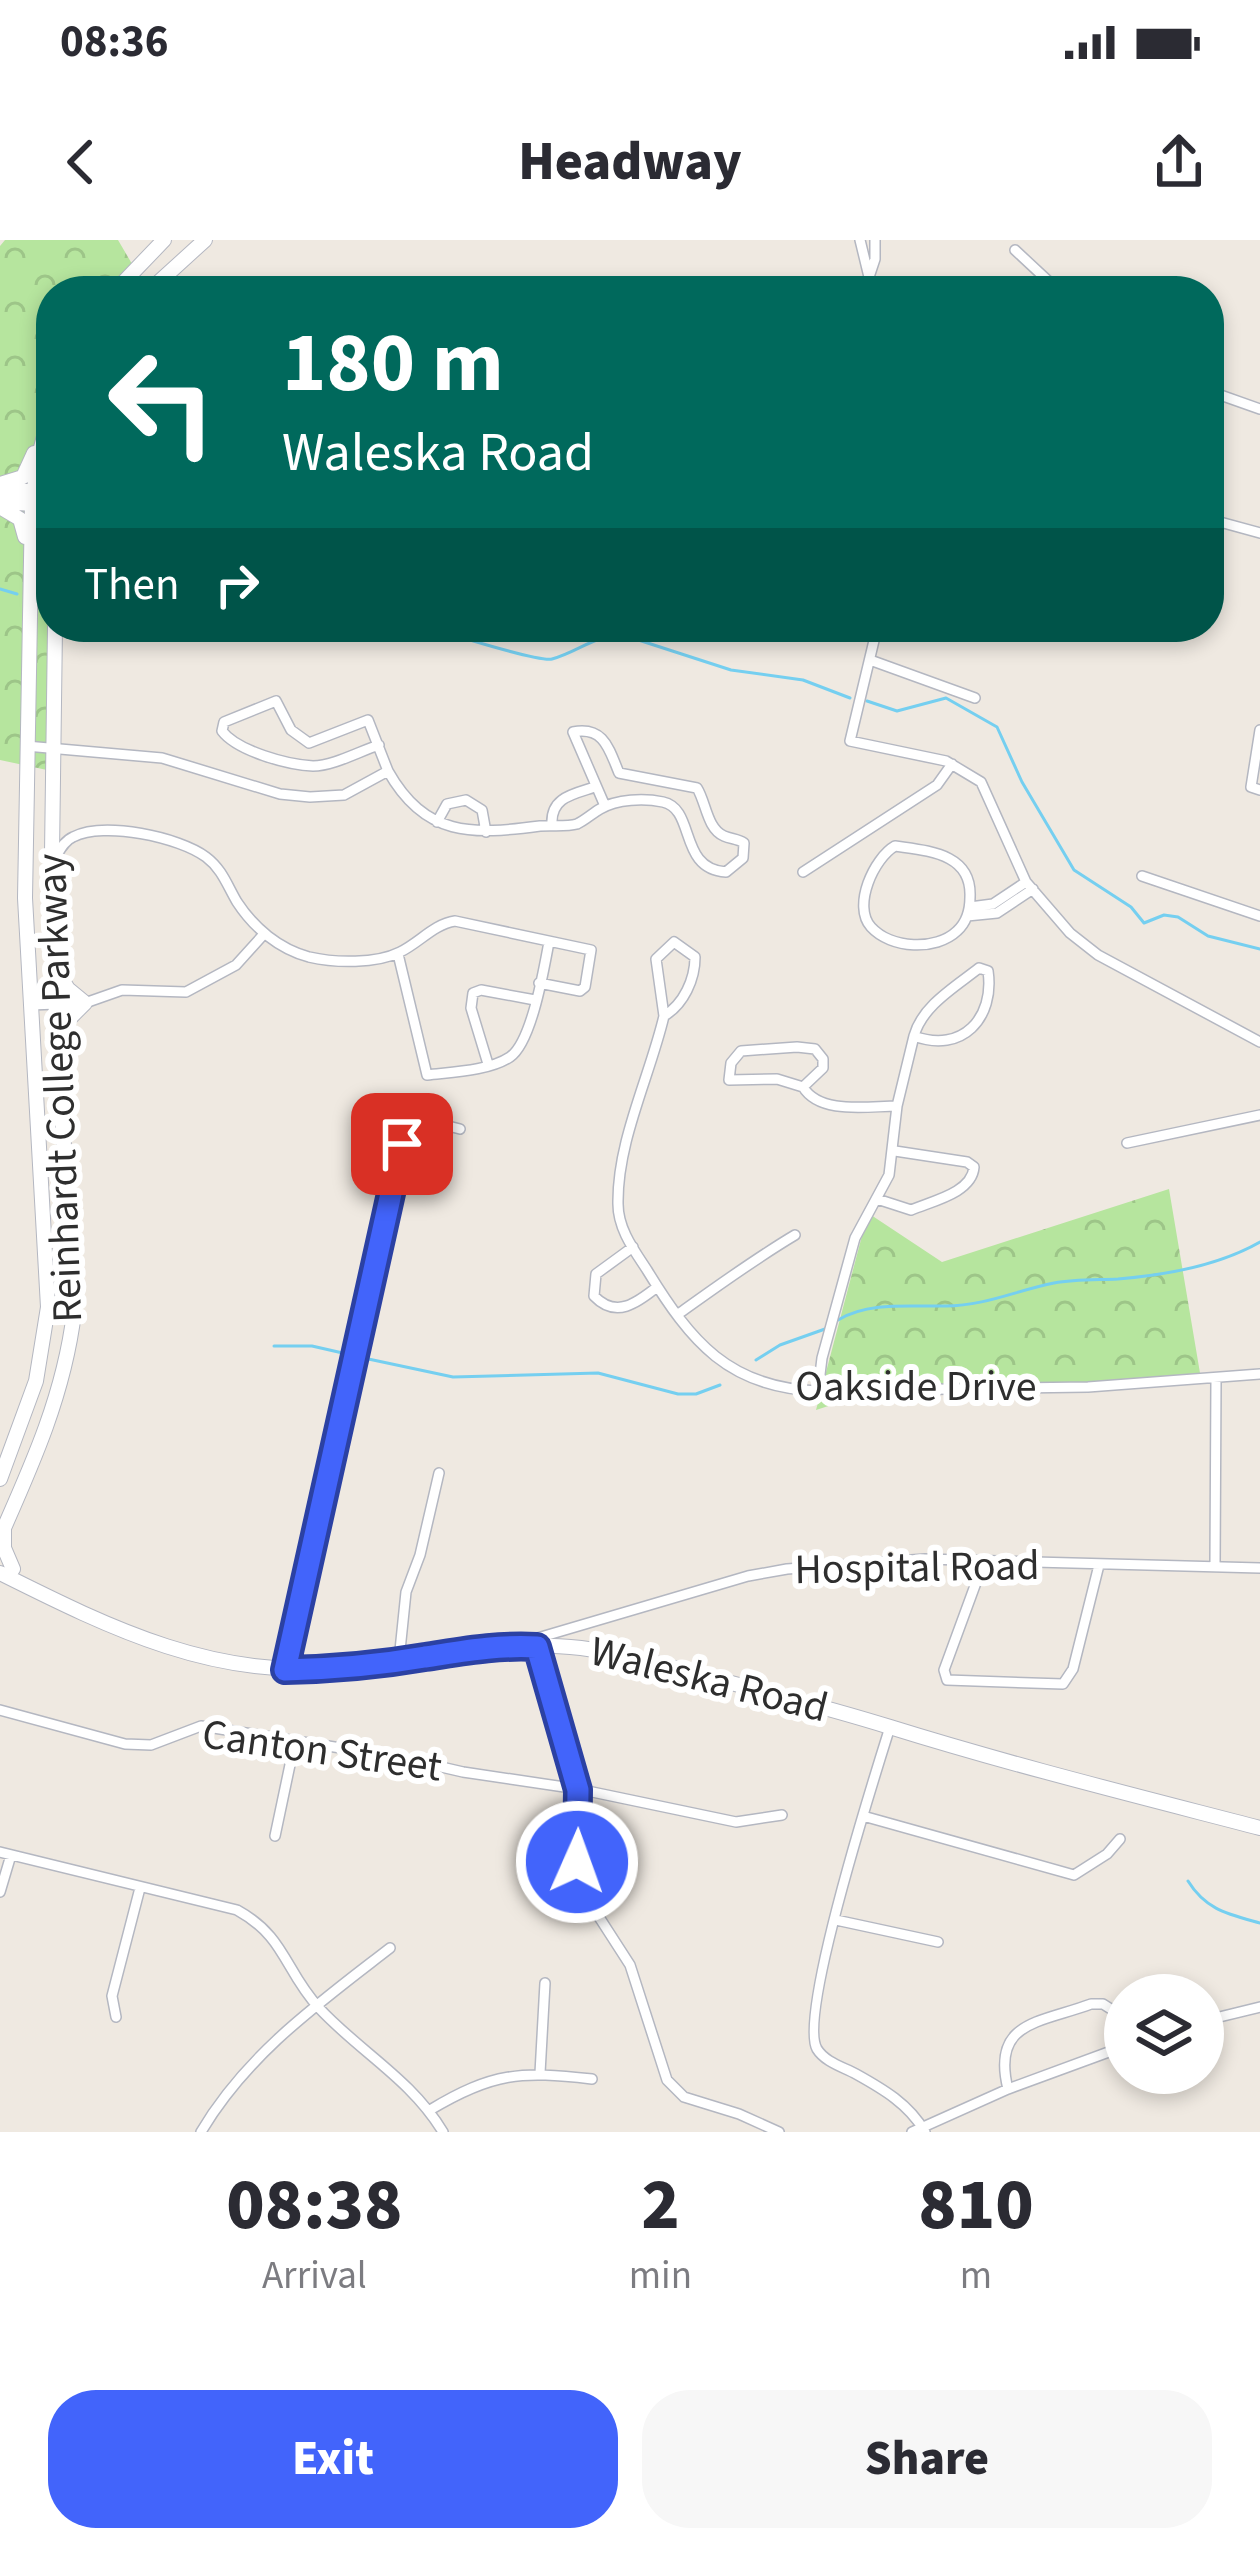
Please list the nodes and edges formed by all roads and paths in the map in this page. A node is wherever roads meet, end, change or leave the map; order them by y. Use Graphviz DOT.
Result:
graph roads {
  1 [pos="164,240"];
  2 [pos="205,240"];
  3 [pos="860,240"];
  4 [pos="875,240"];
  5 [pos="1016,250"];
  6 [pos="129,276"];
  7 [pos="165,276"];
  8 [pos="869,276"];
  9 [pos="869,276"];
  10 [pos="1040,276"];
  11 [pos="1224,396"];
  12 [pos="1260,409"];
  13 [pos="36,444"];
  14 [pos="36,479"];
  15 [pos="0,486"];
  16 [pos="36,497"];
  17 [pos="32,498"];
  18 [pos="36,500"];
  19 [pos="0,504"];
  20 [pos="1224,523"];
  21 [pos="1260,532"];
  22 [pos="30,566"];
  23 [pos="55,642"];
  24 [pos="873,642"];
  25 [pos="869,659"];
  26 [pos="975,698"];
  27 [pos="1260,730"];
  28 [pos="380,745"];
  29 [pos="26,746"];
  30 [pos="52,747"];
  31 [pos="952,764"];
  32 [pos="388,770"];
  33 [pos="595,787"];
  34 [pos="1260,790"];
  35 [pos="605,806"];
  36 [pos="437,822"];
  37 [pos="552,825"];
  38 [pos="486,832"];
  39 [pos="50,868"];
  40 [pos="803,872"];
  41 [pos="1142,876"];
  42 [pos="1030,886"];
  43 [pos="968,912"];
  44 [pos="1260,916"];
  45 [pos="264,934"];
  46 [pos="549,942"];
  47 [pos="398,954"];
  48 [pos="53,963"];
  49 [pos="539,983"];
  50 [pos="535,1000"];
  51 [pos="85,1003"];
  52 [pos="55,1004"];
  53 [pos="30,1005"];
  54 [pos="664,1016"];
  55 [pos="914,1036"];
  56 [pos="1260,1042"];
  57 [pos="488,1064"];
  58 [pos="803,1087"];
  59 [pos="61,1097"];
  60 [pos="897,1106"];
  61 [pos="1260,1115"];
  62 [pos="460,1129"];
  63 [pos="1127,1143"];
  64 [pos="895,1150"];
  65 [pos="877,1199"];
  66 [pos="795,1235"];
  67 [pos="633,1247"];
  68 [pos="657,1287"];
  69 [pos="676,1315"];
  70 [pos="1260,1374"];
  71 [pos="1216,1380"];
  72 [pos="818,1391"];
  73 [pos="439,1473"];
  74 [pos="0,1479"];
  75 [pos="2,1532"];
  76 [pos="984,1561"];
  77 [pos="1099,1565"];
  78 [pos="1215,1565"];
  79 [pos="4,1568"];
  80 [pos="1260,1568"];
  81 [pos="513,1646"];
  82 [pos="537,1647"];
  83 [pos="399,1660"];
  84 [pos="285,1670"];
  85 [pos="0,1710"];
  86 [pos="890,1727"];
  87 [pos="296,1742"];
  88 [pos="578,1790"];
  89 [pos="782,1815"];
  90 [pos="863,1816"];
  91 [pos="1260,1828"];
  92 [pos="274,1836"];
  93 [pos="1120,1839"];
  94 [pos="6,1854"];
  95 [pos="140,1888"];
  96 [pos="0,1892"];
  97 [pos="836,1920"];
  98 [pos="938,1942"];
  99 [pos="390,1948"];
  100 [pos="545,1983"];
  101 [pos="317,2005"];
  102 [pos="1104,2005"];
  103 [pos="1260,2007"];
  104 [pos="1224,2016"];
  105 [pos="116,2017"];
  106 [pos="1104,2054"];
  107 [pos="540,2073"];
  108 [pos="592,2079"];
  109 [pos="1008,2089"];
  110 [pos="430,2110"];
  111 [pos="920,2130"];
  112 [pos="201,2132"];
  113 [pos="443,2132"];
  114 [pos="778,2132"];
  1 -- 6 [label="street"];
  2 -- 7 [label="street"];
  3 -- 8 [label="street"];
  4 -- 9 [label="street"];
  5 -- 10 [label="street"];
  11 -- 12 [label="street"];
  13 -- 15 [label="street"];
  14 -- 17 [label="street, Reinhardt College Parkway"];
  15 -- 17 [label="street"];
  16 -- 17 [label="street"];
  17 -- 18 [label="street"];
  17 -- 19 [label="street"];
  17 -- 22 [label="street, Reinhardt College Parkway"];
  19 -- 22 [label="street"];
  20 -- 21 [label="street"];
  22 -- 29 [label="street, Reinhardt College Parkway"];
  23 -- 30 [label="street, Reinhardt College Parkway"];
  24 -- 25 [label="street"];
  25 -- 26 [label="street"];
  25 -- 31 [label="street"];
  27 -- 34 [label="street"];
  28 -- 28 [label="street"];
  28 -- 32 [label="street"];
  29 -- 30 [label="street"];
  29 -- 53 [label="street, Reinhardt College Parkway"];
  30 -- 32 [label="street"];
  30 -- 39 [label="street, Reinhardt College Parkway"];
  31 -- 40 [label="street"];
  31 -- 42 [label="street"];
  32 -- 36 [label="street"];
  33 -- 35 [label="street"];
  33 -- 35 [label="street"];
  33 -- 37 [label="street"];
  35 -- 37 [label="street"];
  36 -- 38 [label="street"];
  36 -- 38 [label="street"];
  37 -- 38 [label="street"];
  39 -- 45 [label="street"];
  39 -- 48 [label="street, Reinhardt College Parkway"];
  41 -- 44 [label="street"];
  42 -- 43 [label="street"];
  42 -- 56 [label="street"];
  43 -- 43 [label="street"];
  45 -- 47 [label="street"];
  45 -- 51 [label="street"];
  46 -- 47 [label="street"];
  46 -- 49 [label="street"];
  46 -- 49 [label="street"];
  47 -- 57 [label="street"];
  48 -- 51 [label="street"];
  48 -- 52 [label="street, Reinhardt College Parkway"];
  49 -- 50 [label="street"];
  50 -- 57 [label="street"];
  50 -- 57 [label="street"];
  51 -- 52 [label="street"];
  51 -- 59 [label="street"];
  52 -- 53 [label="street"];
  52 -- 59 [label="street, Reinhardt College Parkway"];
  53 -- 74 [label="street, Reinhardt College Parkway"];
  54 -- 54 [label="street, Oakside Drive"];
  54 -- 67 [label="street, Oakside Drive"];
  55 -- 55 [label="street"];
  55 -- 60 [label="street"];
  58 -- 58 [label="street"];
  58 -- 60 [label="street"];
  59 -- 75 [label="street, Reinhardt College Parkway"];
  60 -- 64 [label="street"];
  61 -- 63 [label="street"];
  62 -- 84 [label="street"];
  64 -- 65 [label="street"];
  64 -- 65 [label="street"];
  65 -- 72 [label="street"];
  66 -- 69 [label="street"];
  67 -- 68 [label="street, Oakside Drive"];
  67 -- 68 [label="street"];
  68 -- 69 [label="street, Oakside Drive"];
  69 -- 72 [label="street, Oakside Drive"];
  70 -- 71 [label="street, Oakside Drive"];
  71 -- 72 [label="street, Oakside Drive"];
  71 -- 78 [label="street"];
  73 -- 83 [label="street"];
  75 -- 79 [label="street"];
  76 -- 77 [label="street, Hospital Road"];
  76 -- 77 [label="street"];
  76 -- 81 [label="street, Hospital Road"];
  77 -- 78 [label="street, Hospital Road"];
  78 -- 80 [label="street, Hospital Road"];
  79 -- 84 [label="street, Waleska Road"];
  81 -- 82 [label="street, Waleska Road"];
  81 -- 83 [label="street, Waleska Road"];
  82 -- 86 [label="street, Waleska Road"];
  82 -- 88 [label="street"];
  83 -- 84 [label="street, Waleska Road"];
  85 -- 87 [label="street, Canton Street"];
  86 -- 90 [label="street"];
  86 -- 91 [label="street, Waleska Road"];
  87 -- 88 [label="street, Canton Street"];
  87 -- 92 [label="street"];
  88 -- 89 [label="street, Canton Street"];
  88 -- 114 [label="street"];
  90 -- 93 [label="street"];
  90 -- 97 [label="street"];
  94 -- 95 [label="street"];
  94 -- 96 [label="street"];
  95 -- 101 [label="street"];
  95 -- 105 [label="street"];
  97 -- 98 [label="street"];
  97 -- 111 [label="street"];
  99 -- 101 [label="street"];
  100 -- 107 [label="street"];
  101 -- 110 [label="street"];
  101 -- 112 [label="street"];
  102 -- 109 [label="street"];
  103 -- 104 [label="street"];
  106 -- 109 [label="street"];
  107 -- 108 [label="street"];
  107 -- 110 [label="street"];
  109 -- 111 [label="street"];
  110 -- 113 [label="street"];
}
